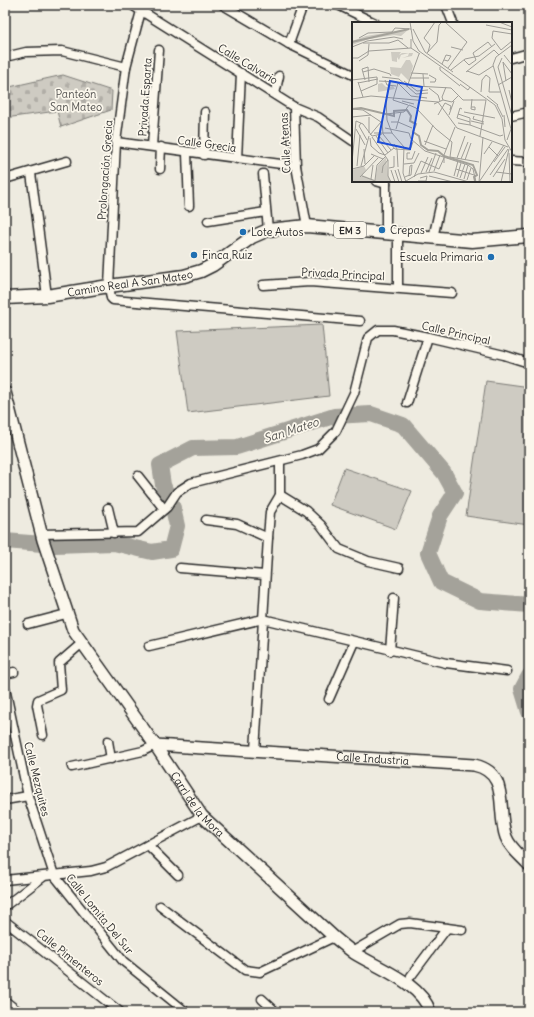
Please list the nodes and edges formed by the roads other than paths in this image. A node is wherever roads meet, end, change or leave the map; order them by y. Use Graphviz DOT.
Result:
graph roads {
  1 [pos="132,5"];
  2 [pos="223,5"];
  3 [pos="303,5"];
  4 [pos="338,5"];
  5 [pos="446,5"];
  6 [pos="141,11"];
  7 [pos="373,22"];
  8 [pos="453,22"];
  9 [pos="289,44"];
  10 [pos="159,50"];
  11 [pos="529,53"];
  12 [pos="5,57"];
  13 [pos="512,58"];
  14 [pos="126,68"];
  15 [pos="241,73"];
  16 [pos="352,75"];
  17 [pos="279,76"];
  18 [pos="275,94"];
  19 [pos="294,107"];
  20 [pos="205,112"];
  21 [pos="529,112"];
  22 [pos="512,116"];
  23 [pos="352,140"];
  24 [pos="116,142"];
  25 [pos="156,147"];
  26 [pos="187,153"];
  27 [pos="204,155"];
  28 [pos="237,159"];
  29 [pos="67,161"];
  30 [pos="512,161"];
  31 [pos="529,162"];
  32 [pos="296,166"];
  33 [pos="160,169"];
  34 [pos="31,173"];
  35 [pos="263,174"];
  36 [pos="5,179"];
  37 [pos="386,182"];
  38 [pos="441,202"];
  39 [pos="189,206"];
  40 [pos="266,212"];
  41 [pos="208,221"];
  42 [pos="268,226"];
  43 [pos="308,226"];
  44 [pos="386,233"];
  45 [pos="398,234"];
  46 [pos="529,236"];
  47 [pos="433,238"];
  48 [pos="263,285"];
  49 [pos="110,286"];
  50 [pos="398,288"];
  51 [pos="452,293"];
  52 [pos="47,296"];
  53 [pos="5,298"];
  54 [pos="360,321"];
  55 [pos="428,337"];
  56 [pos="529,363"];
  57 [pos="5,392"];
  58 [pos="408,402"];
  59 [pos="280,462"];
  60 [pos="138,476"];
  61 [pos="280,495"];
  62 [pos="108,508"];
  63 [pos="165,508"];
  64 [pos="206,520"];
  65 [pos="114,533"];
  66 [pos="42,537"];
  67 [pos="268,538"];
  68 [pos="180,568"];
  69 [pos="399,568"];
  70 [pos="265,575"];
  71 [pos="394,598"];
  72 [pos="66,614"];
  73 [pos="263,619"];
  74 [pos="28,624"];
  75 [pos="354,642"];
  76 [pos="82,643"];
  77 [pos="149,646"];
  78 [pos="390,651"];
  79 [pos="14,672"];
  80 [pos="508,672"];
  81 [pos="5,674"];
  82 [pos="5,688"];
  83 [pos="329,699"];
  84 [pos="43,735"];
  85 [pos="108,741"];
  86 [pos="155,745"];
  87 [pos="255,751"];
  88 [pos="111,759"];
  89 [pos="72,767"];
  90 [pos="28,796"];
  91 [pos="5,800"];
  92 [pos="202,816"];
  93 [pos="148,844"];
  94 [pos="527,861"];
  95 [pos="54,875"];
  96 [pos="178,875"];
  97 [pos="43,876"];
  98 [pos="5,880"];
  99 [pos="5,906"];
  100 [pos="160,906"];
  101 [pos="5,921"];
  102 [pos="447,928"];
  103 [pos="462,930"];
  104 [pos="334,937"];
  105 [pos="352,952"];
  106 [pos="411,976"];
  107 [pos="262,999"];
  108 [pos="5,1001"];
  109 [pos="19,1012"];
  110 [pos="120,1012"];
  111 [pos="186,1012"];
  112 [pos="276,1012"];
  113 [pos="430,1012"];
  1 -- 6 [label="street, Calle Calvario"];
  2 -- 9 [label="street"];
  3 -- 9 [label="street"];
  4 -- 7 [label="street"];
  5 -- 8 [label="street"];
  6 -- 14 [label="street, Prolongación Grecia"];
  6 -- 15 [label="street, Calle Calvario"];
  9 -- 16 [label="street"];
  10 -- 25 [label="street, Privada Esparta"];
  11 -- 13 [label="street"];
  12 -- 14 [label="street"];
  14 -- 24 [label="street, Prolongación Grecia"];
  15 -- 18 [label="street, Calle Calvario"];
  15 -- 28 [label="street"];
  17 -- 18 [label="street"];
  18 -- 19 [label="street, Calle Calvario"];
  19 -- 23 [label="street, Calle Calvario"];
  19 -- 32 [label="street, Calle Atenas"];
  20 -- 27 [label="street"];
  21 -- 22 [label="street"];
  24 -- 25 [label="street, Calle Grecia"];
  24 -- 49 [label="street, Prolongación Grecia"];
  25 -- 26 [label="street, Calle Grecia"];
  25 -- 33 [label="street, Privada Esparta"];
  26 -- 27 [label="street, Calle Grecia"];
  26 -- 39 [label="street"];
  27 -- 28 [label="street, Calle Grecia"];
  28 -- 32 [label="street, Calle Grecia"];
  29 -- 34 [label="street"];
  30 -- 31 [label="street"];
  32 -- 43 [label="street, Calle Atenas"];
  34 -- 36 [label="street"];
  34 -- 52 [label="street"];
  35 -- 40 [label="street"];
  37 -- 44 [label="street"];
  38 -- 47 [label="street"];
  40 -- 41 [label="street"];
  40 -- 42 [label="street"];
  42 -- 43 [label="main road, Camino Real A San Mateo / EM 3"];
  42 -- 49 [label="main road, Camino Real A San Mateo / EM 3"];
  43 -- 44 [label="main road, Camino Real A San Mateo / EM 3"];
  44 -- 45 [label="main road, Camino Real A San Mateo / EM 3"];
  45 -- 47 [label="main road, Camino Real A San Mateo / EM 3"];
  45 -- 50 [label="street"];
  46 -- 47 [label="main road, Camino Real A San Mateo / EM 3"];
  48 -- 50 [label="street, Privada Principal"];
  49 -- 52 [label="main road, Camino Real A San Mateo / EM 3"];
  49 -- 54 [label="street"];
  50 -- 51 [label="street"];
  52 -- 53 [label="main road, Camino Real A San Mateo / EM 3"];
  55 -- 56 [label="street, Calle Principal"];
  55 -- 58 [label="street"];
  55 -- 59 [label="street, Calle Principal"];
  57 -- 66 [label="street, Carrl de la Mora"];
  59 -- 61 [label="street"];
  59 -- 63 [label="street"];
  60 -- 63 [label="street"];
  61 -- 67 [label="street"];
  61 -- 69 [label="street"];
  62 -- 65 [label="street"];
  63 -- 65 [label="street"];
  64 -- 67 [label="street"];
  65 -- 66 [label="street"];
  66 -- 72 [label="street, Carrl de la Mora"];
  67 -- 70 [label="street"];
  68 -- 70 [label="street"];
  70 -- 73 [label="street"];
  71 -- 78 [label="street"];
  72 -- 74 [label="street"];
  72 -- 76 [label="street, Carrl de la Mora"];
  73 -- 75 [label="street"];
  73 -- 77 [label="street"];
  73 -- 87 [label="street"];
  75 -- 78 [label="street"];
  75 -- 83 [label="street"];
  76 -- 84 [label="street"];
  76 -- 86 [label="street, Carrl de la Mora"];
  78 -- 80 [label="street"];
  79 -- 81 [label="street"];
  82 -- 90 [label="street, Calle Mezquites"];
  85 -- 88 [label="street"];
  86 -- 87 [label="street, Calle Industria"];
  86 -- 88 [label="street"];
  86 -- 92 [label="street, Carrl de la Mora"];
  87 -- 94 [label="street, Calle Industria"];
  88 -- 89 [label="street"];
  90 -- 91 [label="street"];
  90 -- 95 [label="street, Calle Mezquites"];
  92 -- 93 [label="street"];
  92 -- 104 [label="street, Carrl de la Mora"];
  93 -- 95 [label="street"];
  93 -- 96 [label="street"];
  95 -- 97 [label="street"];
  95 -- 111 [label="street, Calle Lomita Del Sur"];
  97 -- 98 [label="street"];
  97 -- 99 [label="street"];
  100 -- 104 [label="street"];
  101 -- 110 [label="street, Calle Pimenteros"];
  102 -- 103 [label="street"];
  102 -- 105 [label="street"];
  102 -- 106 [label="street"];
  104 -- 105 [label="street, Carrl de la Mora"];
  105 -- 113 [label="street, Carrl de la Mora"];
  107 -- 112 [label="street"];
  108 -- 109 [label="street"];
}
